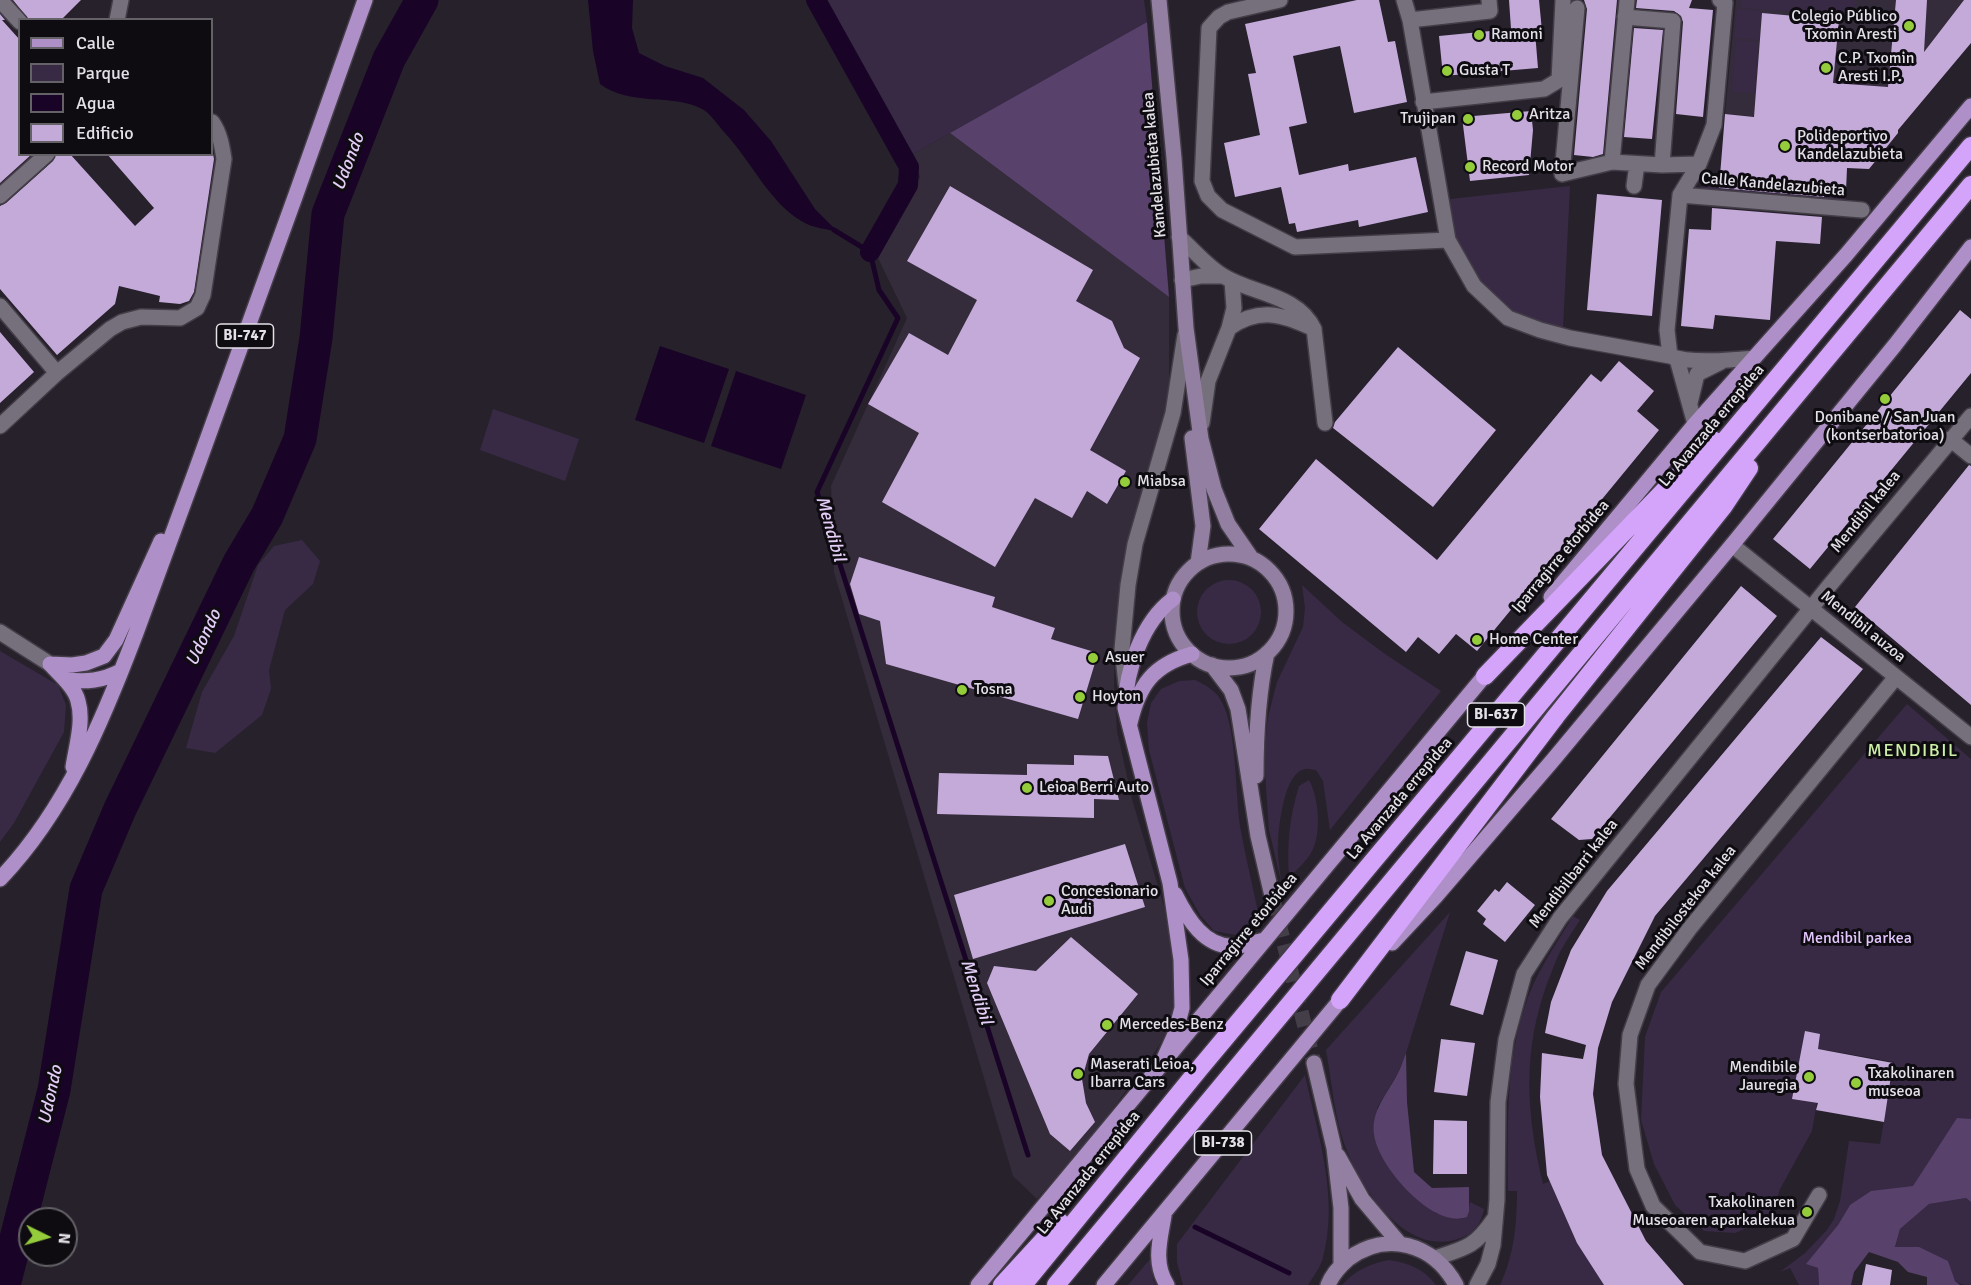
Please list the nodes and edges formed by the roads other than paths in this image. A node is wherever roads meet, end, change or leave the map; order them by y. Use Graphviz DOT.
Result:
graph roads {
  1 [pos="0,0"];
  2 [pos="121,0"];
  3 [pos="365,0"];
  4 [pos="1159,0"];
  5 [pos="1280,0"];
  6 [pos="1404,0"];
  7 [pos="1489,0"];
  8 [pos="1563,0"];
  9 [pos="1627,0"];
  10 [pos="1720,0"];
  11 [pos="1577,8"];
  12 [pos="1625,17"];
  13 [pos="117,18"];
  14 [pos="18,20"];
  15 [pos="1410,20"];
  16 [pos="1423,102"];
  17 [pos="1971,106"];
  18 [pos="213,123"];
  19 [pos="1971,146"];
  20 [pos="45,156"];
  21 [pos="1612,162"];
  22 [pos="1637,164"];
  23 [pos="1699,164"];
  24 [pos="1662,165"];
  25 [pos="1971,185"];
  26 [pos="1634,186"];
  27 [pos="1680,195"];
  28 [pos="0,196"];
  29 [pos="1862,210"];
  30 [pos="1179,237"];
  31 [pos="1448,240"];
  32 [pos="1971,247"];
  33 [pos="1227,278"];
  34 [pos="1182,280"];
  35 [pos="0,306"];
  36 [pos="1186,328"];
  37 [pos="1229,328"];
  38 [pos="1314,329"];
  39 [pos="1814,335"];
  40 [pos="1673,357"];
  41 [pos="1754,358"];
  42 [pos="1724,361"];
  43 [pos="57,373"];
  44 [pos="1801,390"];
  45 [pos="1690,403"];
  46 [pos="1971,416"];
  47 [pos="1325,423"];
  48 [pos="1695,424"];
  49 [pos="0,426"];
  50 [pos="1201,439"];
  51 [pos="1950,439"];
  52 [pos="1971,456"];
  53 [pos="181,511"];
  54 [pos="1732,545"];
  55 [pos="1252,559"];
  56 [pos="1198,563"];
  57 [pos="1173,599"];
  58 [pos="1811,609"];
  59 [pos="0,632"];
  60 [pos="1267,653"];
  61 [pos="1192,654"];
  62 [pos="50,664"];
  63 [pos="1212,665"];
  64 [pos="121,671"];
  65 [pos="1485,676"];
  66 [pos="1896,677"];
  67 [pos="66,680"];
  68 [pos="1126,687"];
  69 [pos="1129,729"];
  70 [pos="1971,737"];
  71 [pos="72,779"];
  72 [pos="1258,836"];
  73 [pos="0,879"];
  74 [pos="1170,883"];
  75 [pos="1273,900"];
  76 [pos="1264,940"];
  77 [pos="1340,999"];
  78 [pos="1314,1063"];
  79 [pos="1161,1065"];
  80 [pos="1200,1068"];
  81 [pos="1334,1148"];
  82 [pos="1819,1195"];
  83 [pos="1164,1214"];
  84 [pos="1495,1216"];
  85 [pos="1400,1244"];
  86 [pos="1435,1258"];
  87 [pos="1341,1265"];
  88 [pos="978,1285"];
  89 [pos="1002,1285"];
  90 [pos="1023,1285"];
  91 [pos="1056,1285"];
  92 [pos="1104,1285"];
  93 [pos="1167,1285"];
  94 [pos="1328,1285"];
  95 [pos="1456,1285"];
  96 [pos="1477,1285"];
  1 -- 14 [label="street"];
  2 -- 13 [label="street"];
  3 -- 53 [label="main road, BI-747"];
  4 -- 30 [label="street, Kandelazubieta kalea"];
  5 -- 31 [label="street"];
  6 -- 15 [label="street"];
  7 -- 15 [label="street"];
  8 -- 16 [label="street"];
  9 -- 12 [label="street"];
  10 -- 23 [label="street, Calle Kandelazubieta"];
  11 -- 21 [label="street, Calle Kandelazubieta"];
  12 -- 21 [label="street"];
  12 -- 24 [label="street"];
  15 -- 16 [label="street"];
  16 -- 31 [label="street"];
  17 -- 41 [label="main road, Iparragirre etorbidea"];
  18 -- 43 [label="street"];
  19 -- 39 [label="highway, La Avanzada errepidea / BI-637"];
  20 -- 28 [label="street"];
  21 -- 22 [label="street, Calle Kandelazubieta"];
  22 -- 24 [label="street, Calle Kandelazubieta"];
  22 -- 26 [label="street"];
  23 -- 24 [label="street, Calle Kandelazubieta"];
  23 -- 27 [label="street, Calle Kandelazubieta"];
  25 -- 44 [label="highway, BI-637"];
  27 -- 29 [label="street, Calle Kandelazubieta"];
  27 -- 40 [label="street, Calle Kandelazubieta"];
  30 -- 33 [label="street"];
  30 -- 34 [label="street, Kandelazubieta kalea"];
  31 -- 40 [label="street"];
  32 -- 54 [label="main road"];
  33 -- 34 [label="street"];
  33 -- 37 [label="street"];
  33 -- 38 [label="street"];
  34 -- 36 [label="street, Kandelazubieta kalea"];
  35 -- 43 [label="street"];
  36 -- 50 [label="street, Kandelazubieta kalea"];
  36 -- 56 [label="street, Kandelazubieta kalea"];
  36 -- 68 [label="street"];
  37 -- 38 [label="street"];
  37 -- 50 [label="street"];
  38 -- 47 [label="street"];
  39 -- 65 [label="highway"];
  39 -- 80 [label="highway, La Avanzada errepidea / BI-637"];
  40 -- 42 [label="street"];
  40 -- 45 [label="street, Calle Kandelazubieta"];
  41 -- 42 [label="street"];
  41 -- 48 [label="main road, Iparragirre etorbidea"];
  42 -- 45 [label="street"];
  43 -- 49 [label="street"];
  44 -- 77 [label="highway"];
  44 -- 91 [label="highway, BI-637"];
  45 -- 48 [label="street, Calle Kandelazubieta"];
  46 -- 51 [label="street, Mendibil kalea"];
  48 -- 65 [label="main road, Iparragirre etorbidea"];
  50 -- 55 [label="street, Kandelazubieta kalea"];
  51 -- 52 [label="street"];
  51 -- 58 [label="street, Mendibil kalea"];
  53 -- 62 [label="main road"];
  53 -- 64 [label="main road, BI-747"];
  54 -- 58 [label="street, Mendibil auzoa"];
  54 -- 77 [label="main road"];
  55 -- 56 [label="street"];
  55 -- 60 [label="street"];
  56 -- 57 [label="street"];
  57 -- 61 [label="street"];
  57 -- 68 [label="main road"];
  58 -- 66 [label="street, Mendibil auzoa"];
  58 -- 84 [label="street, Mendibilbarri kalea"];
  59 -- 62 [label="street"];
  60 -- 63 [label="street"];
  60 -- 72 [label="street"];
  61 -- 63 [label="street"];
  61 -- 69 [label="main road"];
  62 -- 67 [label="main road"];
  63 -- 72 [label="street"];
  64 -- 67 [label="main road"];
  64 -- 71 [label="main road, BI-747"];
  65 -- 76 [label="main road, Iparragirre etorbidea"];
  66 -- 70 [label="street, Mendibil auzoa"];
  66 -- 82 [label="street, Mendibilostekoa kalea"];
  67 -- 71 [label="main road"];
  68 -- 69 [label="main road"];
  69 -- 74 [label="main road"];
  71 -- 73 [label="main road, BI-747"];
  72 -- 75 [label="street"];
  74 -- 76 [label="main road"];
  74 -- 79 [label="main road"];
  76 -- 79 [label="main road, Iparragirre etorbidea"];
  77 -- 83 [label="main road, BI-738"];
  78 -- 81 [label="street"];
  79 -- 88 [label="main road, Iparragirre etorbidea"];
  80 -- 89 [label="highway"];
  80 -- 90 [label="highway, La Avanzada errepidea / BI-637"];
  81 -- 85 [label="street"];
  81 -- 87 [label="street"];
  83 -- 92 [label="main road, BI-738"];
  83 -- 93 [label="main road"];
  84 -- 86 [label="street"];
  84 -- 96 [label="street, Mendibilbarri kalea"];
  85 -- 86 [label="street"];
  85 -- 87 [label="street"];
  86 -- 95 [label="street"];
  87 -- 94 [label="street"];
}
